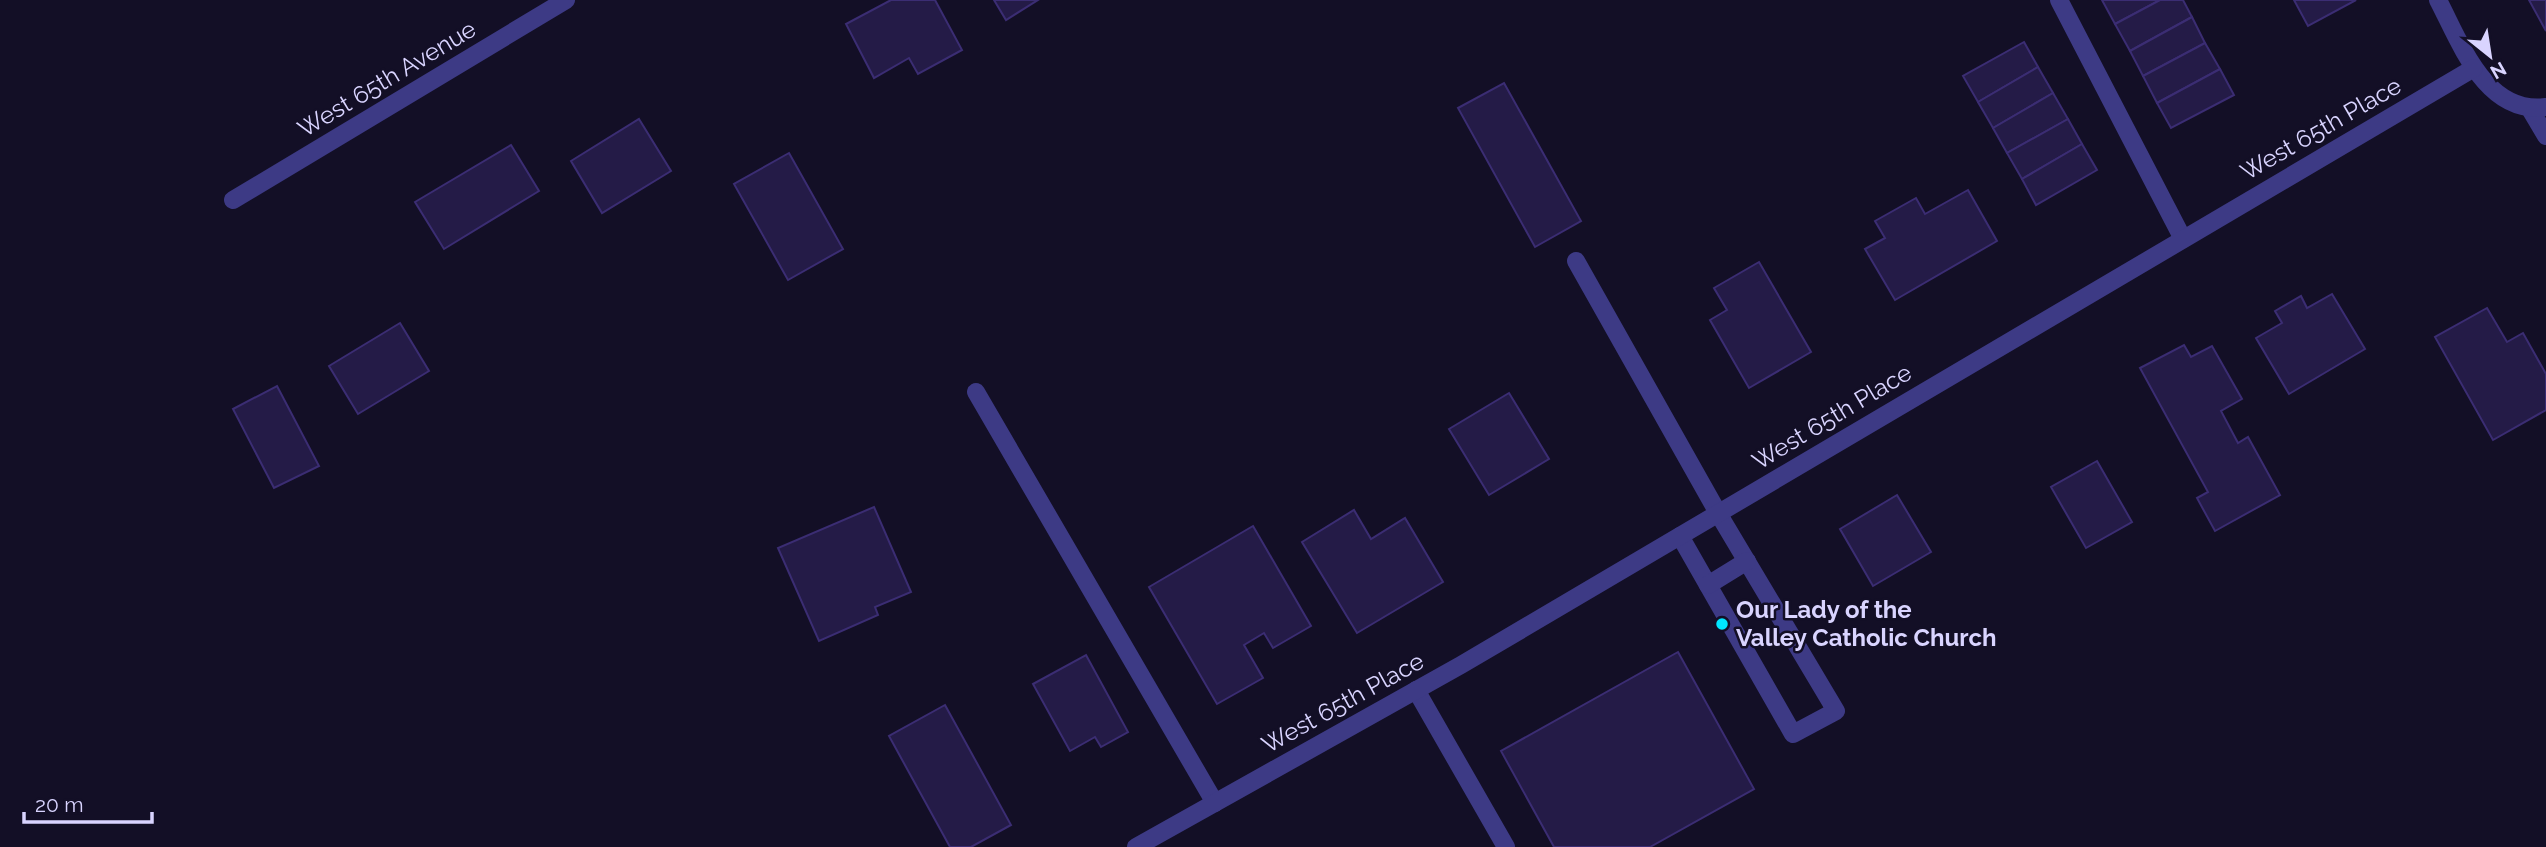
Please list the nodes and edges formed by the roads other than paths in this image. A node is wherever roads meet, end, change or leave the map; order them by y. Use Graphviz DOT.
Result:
graph roads {
  1 [pos="566,0"];
  2 [pos="2059,0"];
  3 [pos="2438,0"];
  4 [pos="2474,68"];
  5 [pos="2538,108"];
  6 [pos="2546,136"];
  7 [pos="233,200"];
  8 [pos="2183,239"];
  9 [pos="1576,261"];
  10 [pos="976,393"];
  11 [pos="1718,513"];
  12 [pos="1680,536"];
  13 [pos="1746,561"];
  14 [pos="1708,585"];
  15 [pos="1416,690"];
  16 [pos="1214,803"];
  17 [pos="1136,847"];
  18 [pos="1506,847"];
  1 -- 7 [label="street, West 65th Avenue"];
  2 -- 8 [label="street"];
  3 -- 4 [label="street"];
  4 -- 5 [label="street"];
  4 -- 8 [label="street, West 65th Place"];
  5 -- 6 [label="street"];
  8 -- 11 [label="street, West 65th Place"];
  9 -- 11 [label="street"];
  10 -- 16 [label="street"];
  11 -- 12 [label="street, West 65th Place"];
  11 -- 13 [label="street"];
  12 -- 14 [label="street"];
  12 -- 15 [label="street, West 65th Place"];
  13 -- 14 [label="street"];
  13 -- 14 [label="street"];
  15 -- 16 [label="street, West 65th Place"];
  15 -- 18 [label="street"];
  16 -- 17 [label="street, West 65th Place"];
}
